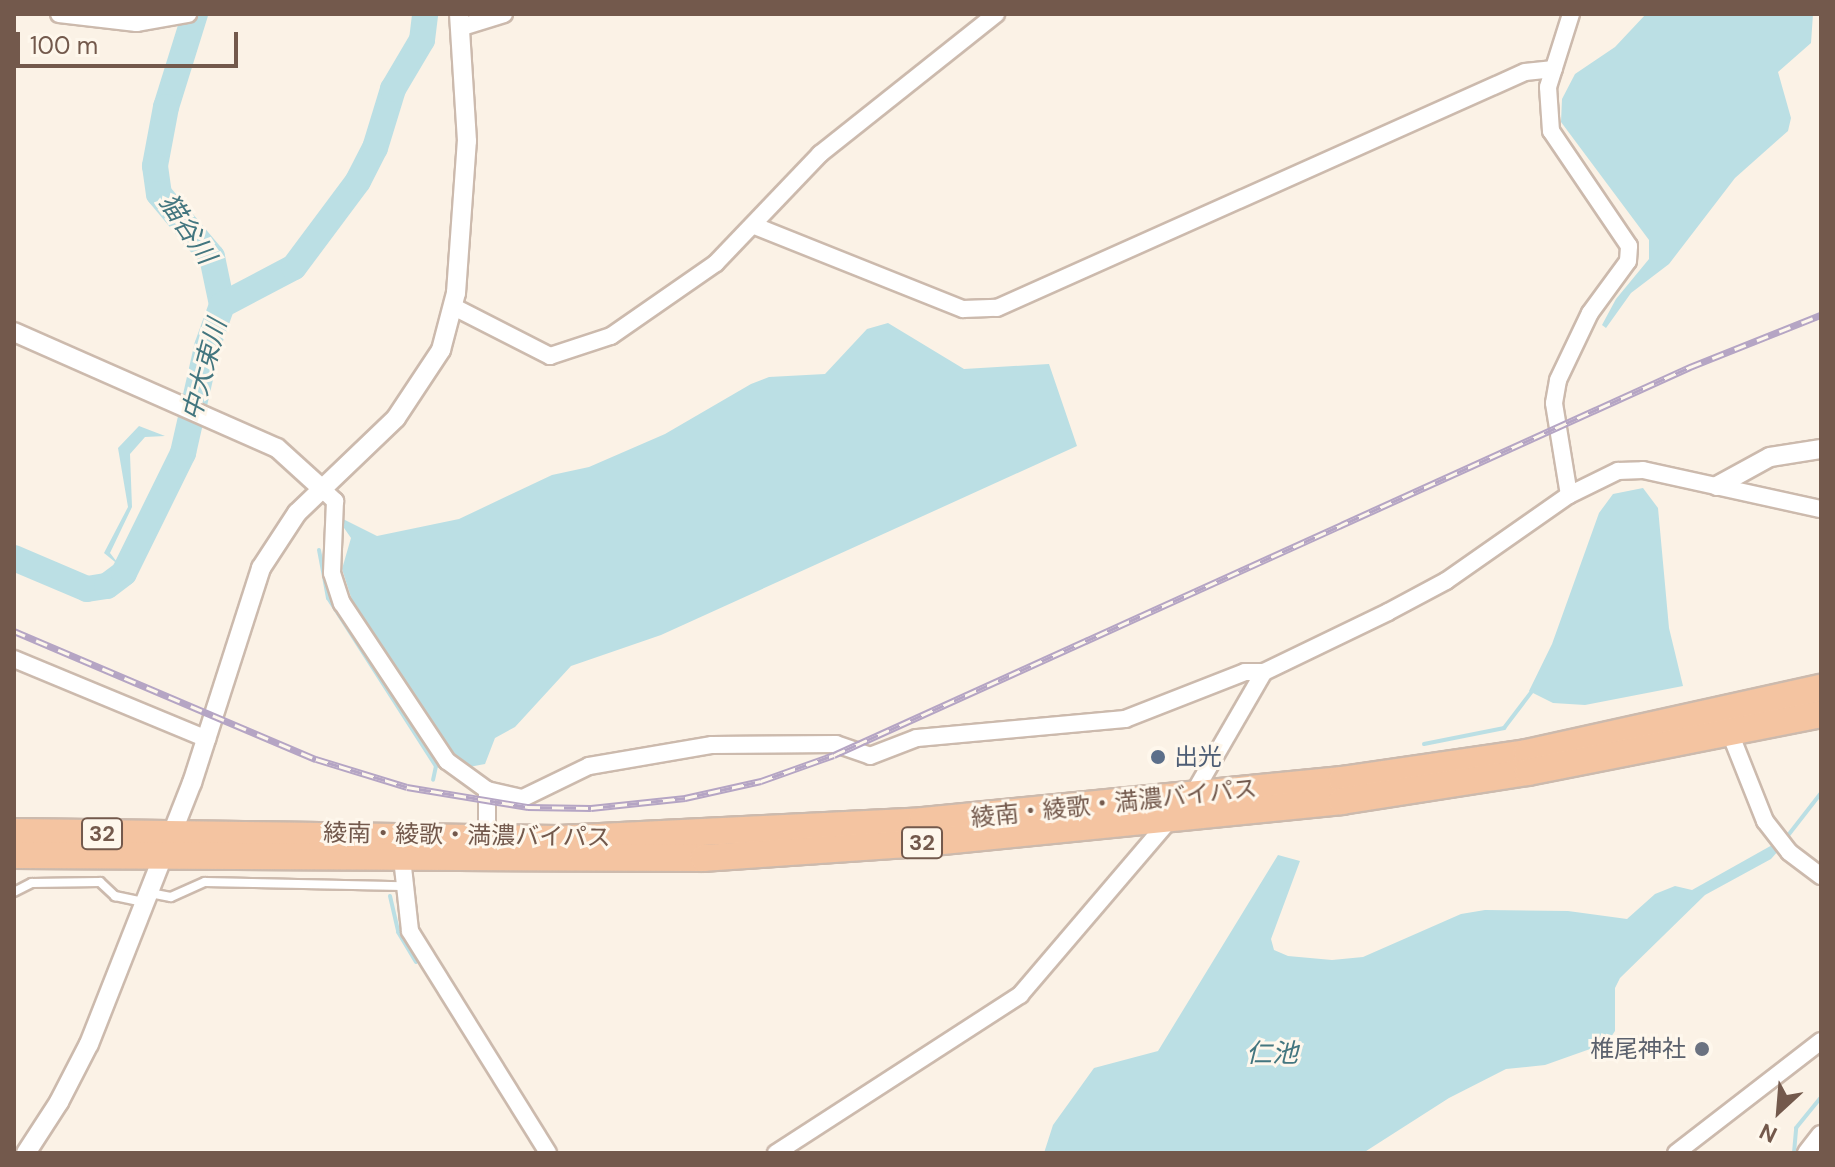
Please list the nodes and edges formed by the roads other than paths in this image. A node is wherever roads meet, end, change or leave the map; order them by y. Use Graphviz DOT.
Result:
graph roads {
  1 [pos="59,14"];
  2 [pos="188,14"];
  3 [pos="504,14"];
  4 [pos="996,14"];
  5 [pos="1571,14"];
  6 [pos="461,21"];
  7 [pos="1554,69"];
  8 [pos="755,226"];
  9 [pos="454,307"];
  10 [pos="14,332"];
  11 [pos="1821,449"];
  12 [pos="1717,486"];
  13 [pos="320,487"];
  14 [pos="1569,495"];
  15 [pos="1821,509"];
  16 [pos="14,659"];
  17 [pos="1264,672"];
  18 [pos="1821,688"];
  19 [pos="1821,714"];
  20 [pos="1730,733"];
  21 [pos="207,739"];
  22 [pos="487,790"];
  23 [pos="1191,797"];
  24 [pos="1168,822"];
  25 [pos="14,832"];
  26 [pos="487,837"];
  27 [pos="167,845"];
  28 [pos="14,855"];
  29 [pos="402,858"];
  30 [pos="1821,876"];
  31 [pos="402,886"];
  32 [pos="14,892"];
  33 [pos="145,897"];
  34 [pos="1821,1041"];
  35 [pos="1821,1135"];
  36 [pos="26,1153"];
  37 [pos="548,1153"];
  38 [pos="776,1153"];
  39 [pos="1676,1153"];
  40 [pos="1807,1153"];
  1 -- 2 [label="street"];
  3 -- 6 [label="street"];
  4 -- 8 [label="street"];
  5 -- 7 [label="street"];
  6 -- 9 [label="street"];
  7 -- 8 [label="street"];
  7 -- 14 [label="street"];
  8 -- 9 [label="street"];
  9 -- 13 [label="street"];
  10 -- 13 [label="street"];
  11 -- 12 [label="street"];
  12 -- 14 [label="street"];
  12 -- 15 [label="street"];
  13 -- 21 [label="street"];
  13 -- 22 [label="street"];
  14 -- 17 [label="street"];
  16 -- 21 [label="street"];
  17 -- 22 [label="street"];
  17 -- 23 [label="street"];
  18 -- 23 [label="highway, 綾南・綾歌・満濃バイパス / 32"];
  19 -- 20 [label="highway, 綾南・綾歌・満濃バイパス / 32"];
  20 -- 24 [label="highway, 綾南・綾歌・満濃バイパス / 32"];
  20 -- 30 [label="street"];
  21 -- 27 [label="street"];
  22 -- 26 [label="street"];
  23 -- 24 [label="street"];
  23 -- 26 [label="highway, 綾南・綾歌・満濃バイパス / 32"];
  24 -- 29 [label="highway, 綾南・綾歌・満濃バイパス / 32"];
  24 -- 38 [label="street"];
  25 -- 27 [label="highway, 綾南・綾歌・満濃バイパス / 32"];
  26 -- 27 [label="highway, 綾南・綾歌・満濃バイパス / 32"];
  27 -- 28 [label="highway, 綾南・綾歌・満濃バイパス / 32"];
  27 -- 29 [label="highway, 綾南・綾歌・満濃バイパス / 32"];
  27 -- 33 [label="street"];
  29 -- 31 [label="street"];
  31 -- 33 [label="lane"];
  31 -- 37 [label="street"];
  32 -- 33 [label="lane"];
  33 -- 36 [label="street"];
  34 -- 39 [label="street"];
  35 -- 40 [label="street"];
}
